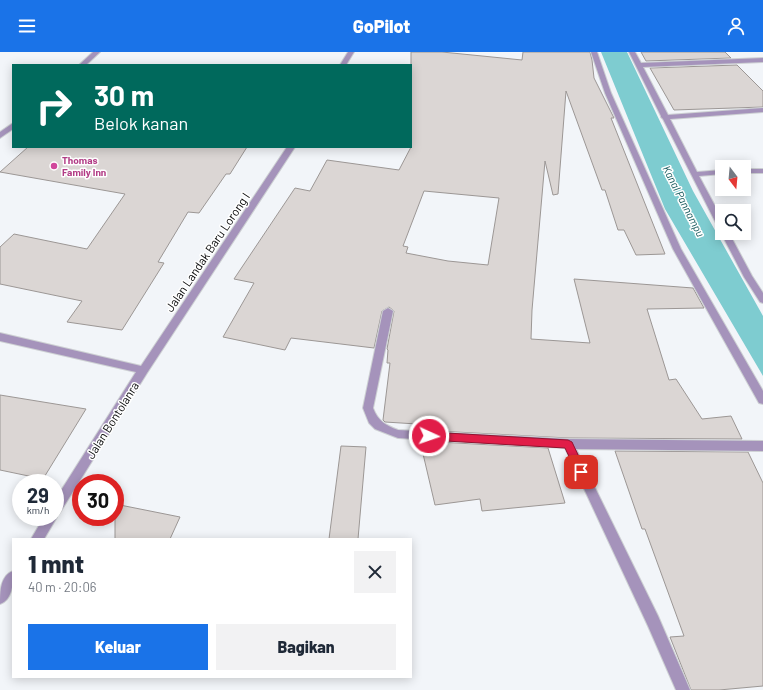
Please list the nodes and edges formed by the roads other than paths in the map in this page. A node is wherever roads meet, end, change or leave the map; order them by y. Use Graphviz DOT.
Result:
graph roads {
  1 [pos="97,52"];
  2 [pos="351,52"];
  3 [pos="594,52"];
  4 [pos="632,52"];
  5 [pos="763,60"];
  6 [pos="83,64"];
  7 [pos="344,64"];
  8 [pos="638,65"];
  9 [pos="763,110"];
  10 [pos="664,117"];
  11 [pos="12,125"];
  12 [pos="0,136"];
  13 [pos="290,148"];
  14 [pos="763,171"];
  15 [pos="715,172"];
  16 [pos="751,172"];
  17 [pos="694,174"];
  18 [pos="715,214"];
  19 [pos="729,240"];
  20 [pos="763,300"];
  21 [pos="388,311"];
  22 [pos="0,337"];
  23 [pos="143,370"];
  24 [pos="763,400"];
  25 [pos="568,444"];
  26 [pos="763,446"];
  27 [pos="64,496"];
  28 [pos="45,526"];
  29 [pos="38,538"];
  30 [pos="12,579"];
  31 [pos="0,598"];
  32 [pos="683,690"];
  1 -- 6 [label="street"];
  2 -- 7 [label="street"];
  3 -- 24 [label="street"];
  4 -- 8 [label="street"];
  5 -- 8 [label="street"];
  8 -- 10 [label="street"];
  9 -- 10 [label="street"];
  10 -- 17 [label="street"];
  11 -- 12 [label="street"];
  13 -- 23 [label="street, Jalan Landak Baru Lorong I"];
  14 -- 16 [label="street"];
  15 -- 17 [label="street"];
  17 -- 18 [label="street"];
  19 -- 20 [label="street"];
  21 -- 25 [label="street"];
  22 -- 23 [label="street"];
  23 -- 27 [label="street, Jalan Bontolanra"];
  25 -- 26 [label="street"];
  25 -- 32 [label="street"];
  28 -- 29 [label="street"];
  30 -- 31 [label="street"];
}
